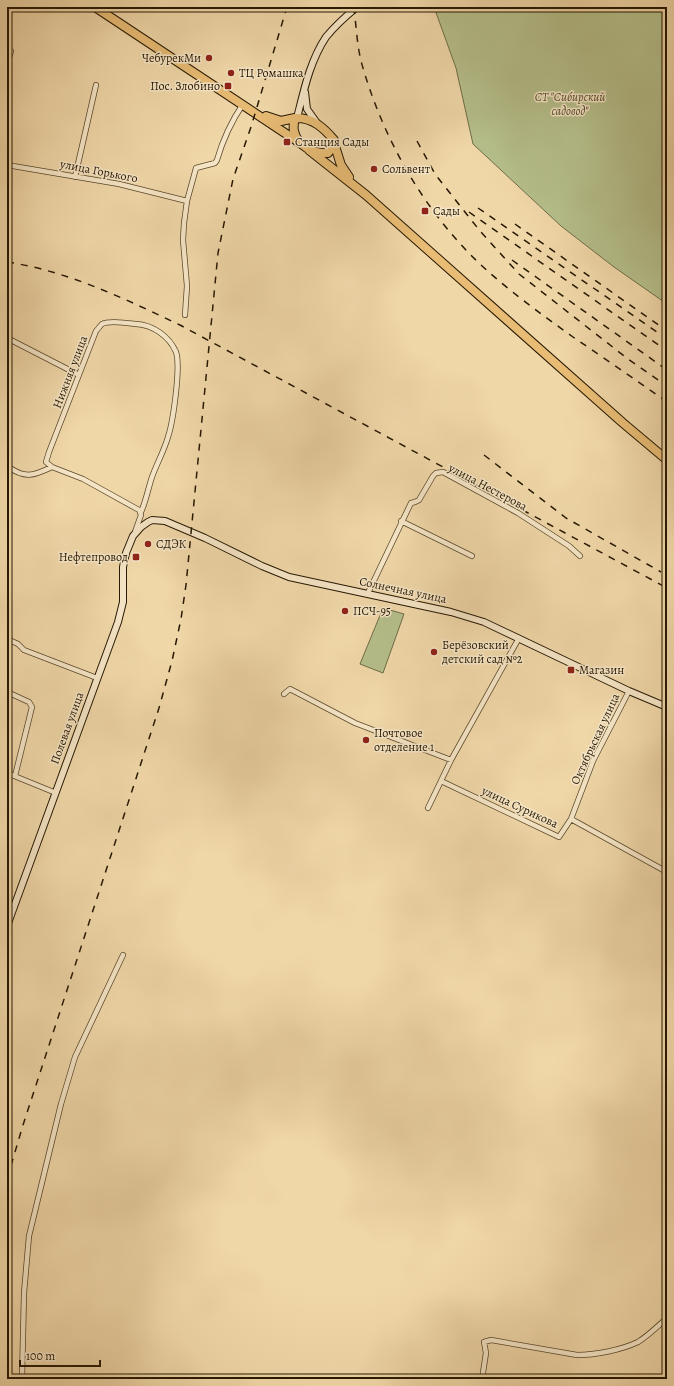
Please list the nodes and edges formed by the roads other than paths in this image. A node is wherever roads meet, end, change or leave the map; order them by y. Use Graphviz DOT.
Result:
graph roads {
  1 [pos="95,7"];
  2 [pos="357,7"];
  3 [pos="105,10"];
  4 [pos="11,51"];
  5 [pos="7,64"];
  6 [pos="96,86"];
  7 [pos="305,86"];
  8 [pos="243,104"];
  9 [pos="257,114"];
  10 [pos="296,118"];
  11 [pos="319,125"];
  12 [pos="334,140"];
  13 [pos="300,143"];
  14 [pos="309,150"];
  15 [pos="7,165"];
  16 [pos="75,177"];
  17 [pos="366,195"];
  18 [pos="187,200"];
  19 [pos="185,315"];
  20 [pos="7,338"];
  21 [pos="79,375"];
  22 [pos="667,460"];
  23 [pos="7,466"];
  24 [pos="52,467"];
  25 [pos="141,512"];
  26 [pos="401,522"];
  27 [pos="133,536"];
  28 [pos="472,556"];
  29 [pos="580,556"];
  30 [pos="368,593"];
  31 [pos="519,638"];
  32 [pos="7,639"];
  33 [pos="97,678"];
  34 [pos="629,690"];
  35 [pos="7,692"];
  36 [pos="284,694"];
  37 [pos="667,707"];
  38 [pos="451,760"];
  39 [pos="7,773"];
  40 [pos="15,776"];
  41 [pos="441,781"];
  42 [pos="56,793"];
  43 [pos="428,808"];
  44 [pos="571,819"];
  45 [pos="667,870"];
  46 [pos="7,926"];
  47 [pos="123,955"];
  48 [pos="667,1318"];
  49 [pos="22,1379"];
  50 [pos="482,1379"];
  1 -- 3 [label="highway"];
  2 -- 7 [label="street"];
  3 -- 8 [label="highway"];
  4 -- 5 [label="street"];
  6 -- 16 [label="street"];
  7 -- 10 [label="street"];
  7 -- 11 [label="street"];
  8 -- 9 [label="highway"];
  8 -- 18 [label="street"];
  9 -- 10 [label="highway"];
  9 -- 13 [label="highway"];
  10 -- 11 [label="highway"];
  10 -- 13 [label="highway"];
  11 -- 12 [label="highway"];
  12 -- 14 [label="highway"];
  12 -- 17 [label="highway"];
  13 -- 14 [label="highway"];
  14 -- 17 [label="highway"];
  15 -- 16 [label="street, улица Горького"];
  16 -- 18 [label="street, улица Горького"];
  17 -- 22 [label="highway"];
  18 -- 19 [label="street"];
  20 -- 21 [label="street"];
  21 -- 24 [label="street, Нижняя улица"];
  21 -- 25 [label="street, Нижняя улица"];
  23 -- 24 [label="street"];
  24 -- 25 [label="street"];
  25 -- 27 [label="street"];
  26 -- 28 [label="street"];
  26 -- 29 [label="street, улица Нестерова"];
  26 -- 30 [label="street, улица Нестерова"];
  27 -- 30 [label="street, Солнечная улица"];
  27 -- 33 [label="street, Полевая улица"];
  30 -- 31 [label="street, Солнечная улица"];
  31 -- 34 [label="street, Солнечная улица"];
  31 -- 38 [label="street"];
  32 -- 33 [label="street"];
  33 -- 42 [label="street, Полевая улица"];
  34 -- 37 [label="street, Солнечная улица"];
  34 -- 44 [label="street, Октябрьская улица"];
  35 -- 40 [label="street"];
  36 -- 38 [label="street"];
  38 -- 41 [label="street"];
  39 -- 40 [label="street"];
  40 -- 42 [label="street"];
  41 -- 43 [label="street"];
  41 -- 44 [label="street, улица Сурикова"];
  42 -- 46 [label="street, Полевая улица"];
  44 -- 45 [label="street, улица Сурикова"];
  47 -- 49 [label="street"];
  48 -- 50 [label="street"];
}
